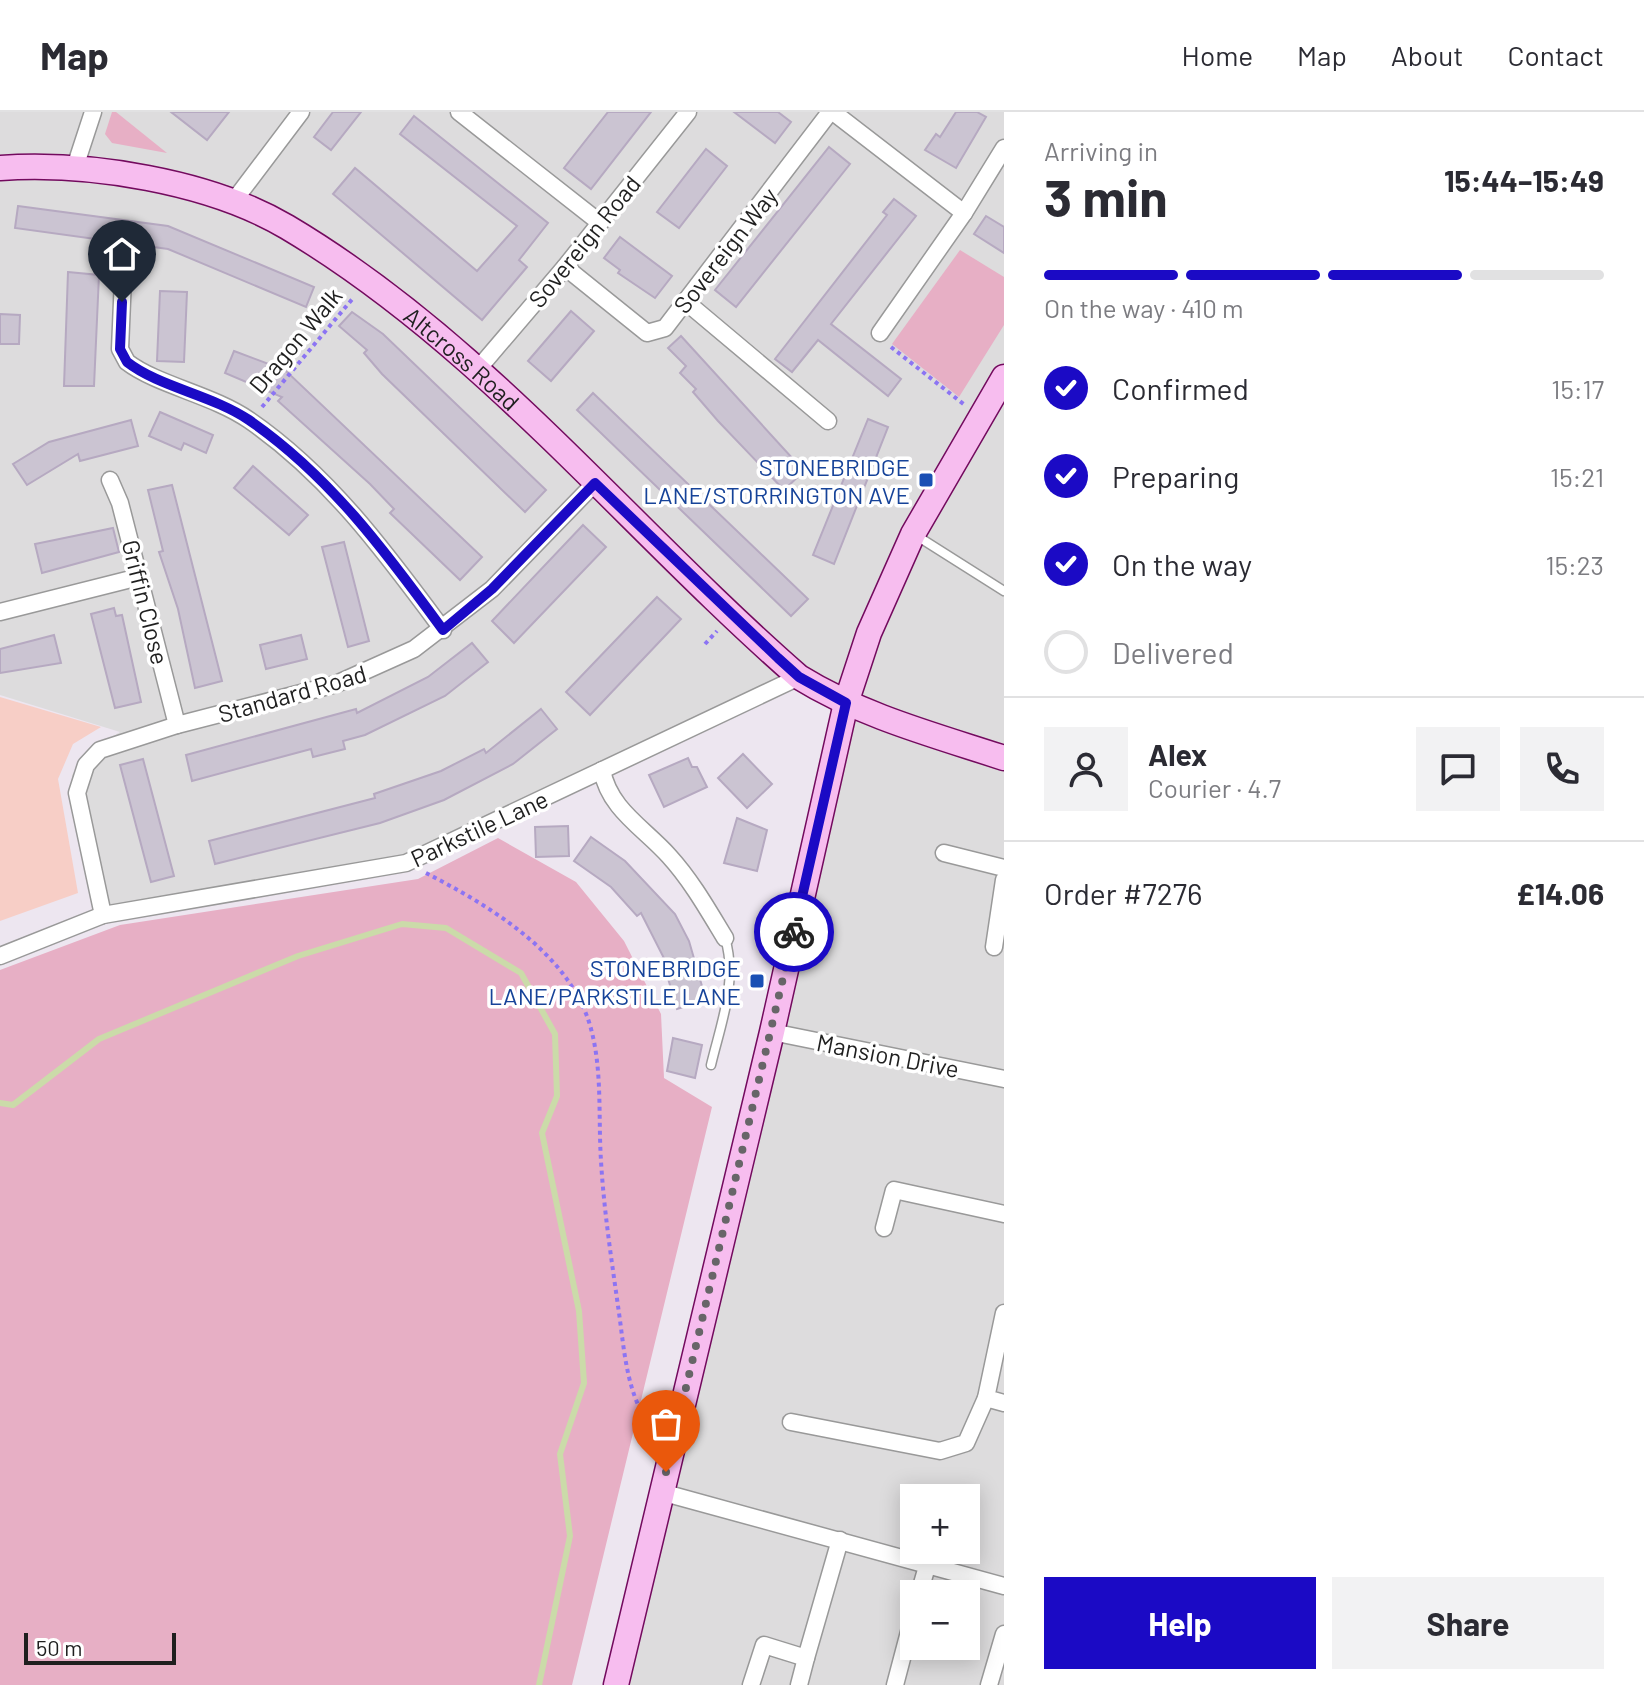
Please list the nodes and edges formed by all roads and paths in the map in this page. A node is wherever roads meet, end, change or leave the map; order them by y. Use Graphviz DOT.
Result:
graph roads {
  1 [pos="93,112"];
  2 [pos="301,112"];
  3 [pos="459,112"];
  4 [pos="688,112"];
  5 [pos="832,112"];
  6 [pos="1004,148"];
  7 [pos="75,167"];
  8 [pos="0,168"];
  9 [pos="233,202"];
  10 [pos="964,213"];
  11 [pos="599,222"];
  12 [pos="565,267"];
  13 [pos="123,278"];
  14 [pos="367,281"];
  15 [pos="685,301"];
  16 [pos="880,333"];
  17 [pos="478,369"];
  18 [pos="1004,377"];
  19 [pos="980,417"];
  20 [pos="251,421"];
  21 [pos="828,421"];
  22 [pos="110,480"];
  23 [pos="595,483"];
  24 [pos="913,534"];
  25 [pos="139,577"];
  26 [pos="1004,591"];
  27 [pos="0,612"];
  28 [pos="443,630"];
  29 [pos="799,677"];
  30 [pos="846,703"];
  31 [pos="177,725"];
  32 [pos="1004,758"];
  33 [pos="602,770"];
  34 [pos="944,853"];
  35 [pos="406,863"];
  36 [pos="1004,868"];
  37 [pos="1004,880"];
  38 [pos="103,915"];
  39 [pos="725,938"];
  40 [pos="994,947"];
  41 [pos="0,956"];
  42 [pos="772,1032"];
  43 [pos="711,1065"];
  44 [pos="1004,1079"];
  45 [pos="1004,1214"];
  46 [pos="884,1228"];
  47 [pos="1004,1313"];
  48 [pos="986,1398"];
  49 [pos="1004,1403"];
  50 [pos="791,1422"];
  51 [pos="670,1453"];
  52 [pos="661,1492"];
  53 [pos="840,1540"];
  54 [pos="900,1556"];
  55 [pos="931,1564"];
  56 [pos="1004,1586"];
  57 [pos="1004,1634"];
  58 [pos="806,1658"];
  59 [pos="902,1660"];
  60 [pos="616,1685"];
  61 [pos="751,1685"];
  62 [pos="799,1685"];
  63 [pos="895,1685"];
  64 [pos="989,1685"];
  1 -- 7 [label="street"];
  2 -- 9 [label="street"];
  3 -- 11 [label="street"];
  4 -- 11 [label="street, Sovereign Road"];
  5 -- 10 [label="street"];
  5 -- 15 [label="street, Sovereign Way"];
  6 -- 10 [label="street"];
  7 -- 8 [label="street, Altcross Road"];
  7 -- 9 [label="street, Altcross Road"];
  9 -- 14 [label="street, Altcross Road"];
  10 -- 16 [label="street"];
  11 -- 12 [label="street, Sovereign Road"];
  12 -- 15 [label="street, Sovereign Way"];
  12 -- 17 [label="street, Sovereign Road"];
  13 -- 20 [label="street"];
  14 -- 17 [label="street, Altcross Road"];
  14 -- 20 [label="path, Dragon Walk"];
  15 -- 21 [label="street"];
  16 -- 19 [label="path"];
  17 -- 23 [label="street, Altcross Road"];
  18 -- 19 [label="street"];
  19 -- 24 [label="street"];
  20 -- 28 [label="street"];
  22 -- 25 [label="street, Griffin Close"];
  23 -- 28 [label="street, Standard Road"];
  23 -- 29 [label="street, Altcross Road"];
  24 -- 26 [label="lane"];
  24 -- 30 [label="street"];
  25 -- 27 [label="street"];
  25 -- 31 [label="street, Griffin Close"];
  28 -- 31 [label="street, Standard Road"];
  29 -- 30 [label="street, Altcross Road"];
  29 -- 33 [label="street, Parkstile Lane"];
  30 -- 32 [label="street, Altcross Road"];
  30 -- 42 [label="street"];
  31 -- 38 [label="street, Standard Road"];
  33 -- 35 [label="street, Parkstile Lane"];
  33 -- 39 [label="street"];
  34 -- 36 [label="street"];
  35 -- 38 [label="street, Parkstile Lane"];
  35 -- 51 [label="path"];
  37 -- 40 [label="street"];
  38 -- 41 [label="street, Parkstile Lane"];
  39 -- 43 [label="lane"];
  42 -- 44 [label="street, Mansion Drive"];
  42 -- 51 [label="street"];
  45 -- 46 [label="street"];
  47 -- 48 [label="street"];
  48 -- 49 [label="street"];
  48 -- 50 [label="street"];
  51 -- 52 [label="street"];
  52 -- 53 [label="street"];
  52 -- 60 [label="street"];
  53 -- 54 [label="street"];
  53 -- 58 [label="street"];
  55 -- 56 [label="street"];
  57 -- 64 [label="street"];
  58 -- 61 [label="street"];
  58 -- 62 [label="street"];
  59 -- 63 [label="street"];
}
